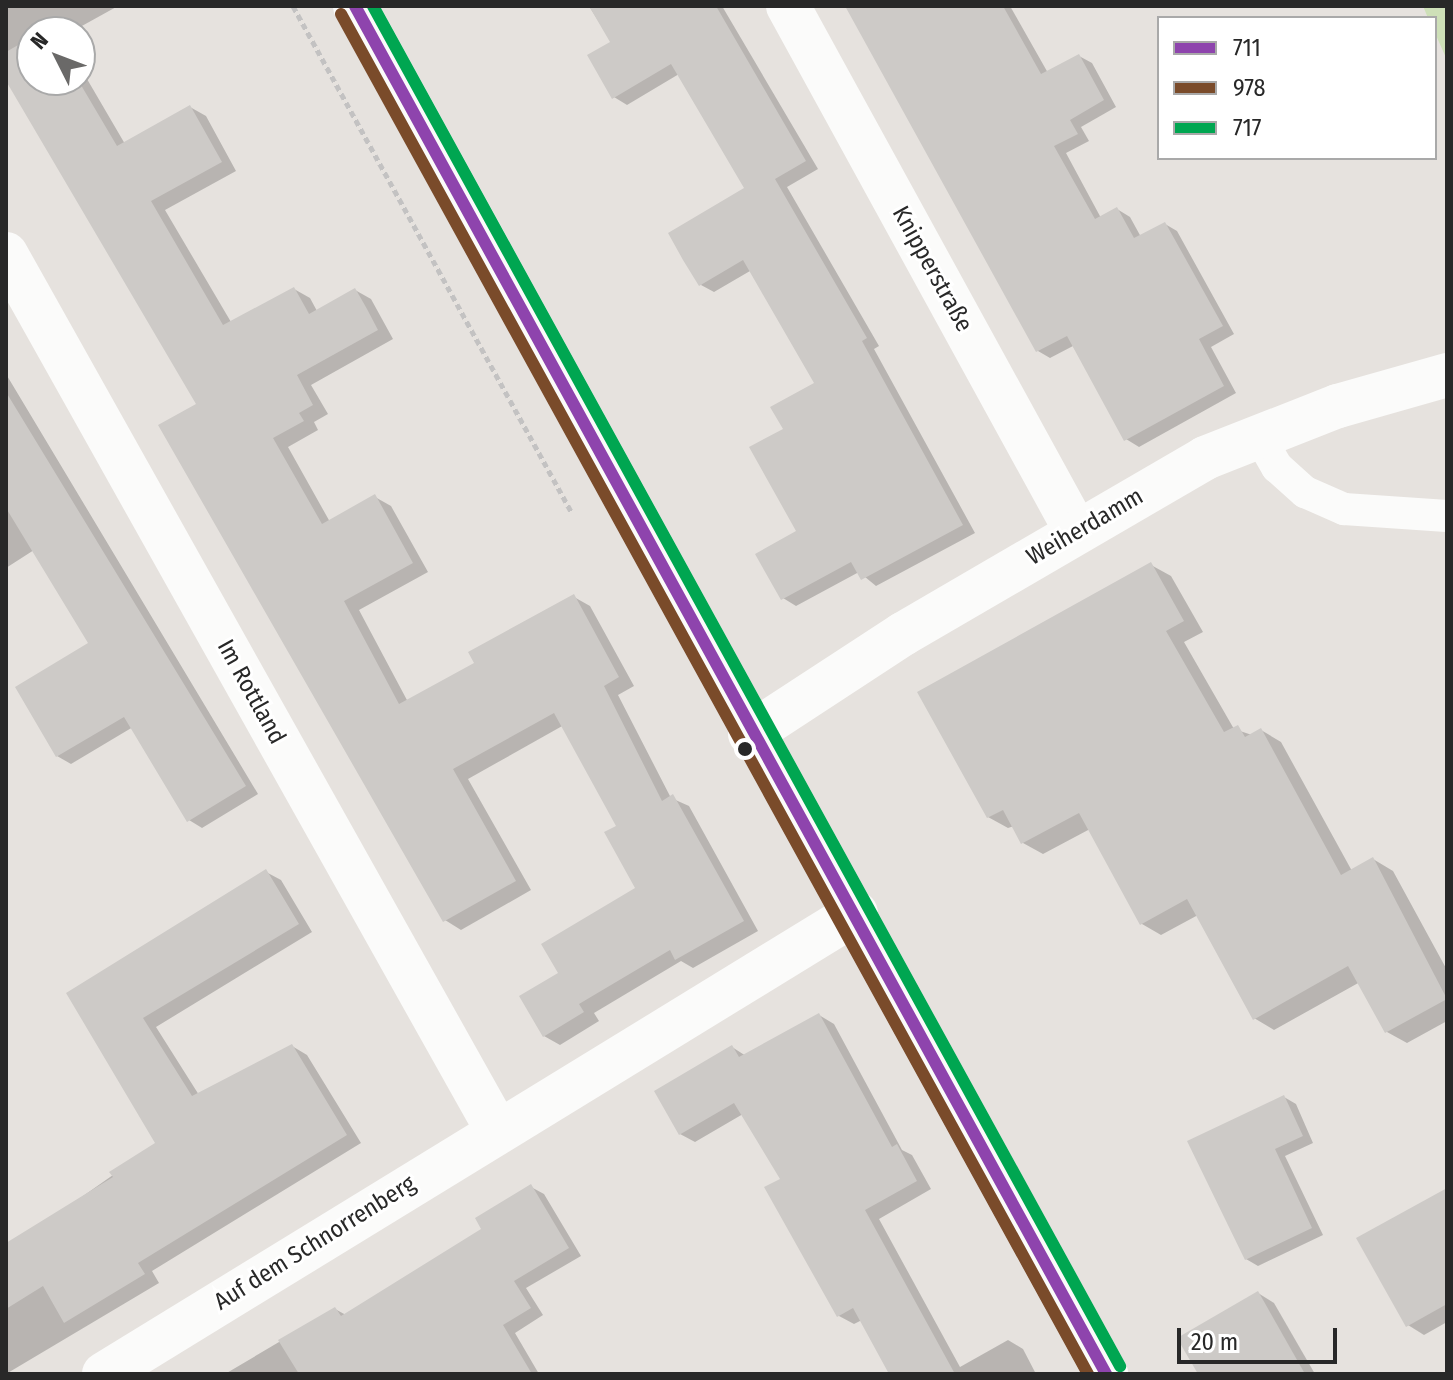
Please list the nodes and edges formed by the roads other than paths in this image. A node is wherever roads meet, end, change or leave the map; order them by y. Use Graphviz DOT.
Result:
graph roads {
  1 [pos="355,6"];
  2 [pos="788,6"];
  3 [pos="6,254"];
  4 [pos="1447,375"];
  5 [pos="1259,436"];
  6 [pos="1447,516"];
  7 [pos="1076,531"];
  8 [pos="750,734"];
  9 [pos="856,913"];
  10 [pos="497,1130"];
  11 [pos="104,1374"];
  12 [pos="1106,1374"];
  1 -- 8 [label="street"];
  2 -- 7 [label="street, Knipperstraße"];
  3 -- 10 [label="street, Im Rottland"];
  4 -- 5 [label="street, Weiherdamm"];
  5 -- 6 [label="lane"];
  5 -- 7 [label="street, Weiherdamm"];
  7 -- 8 [label="street, Weiherdamm"];
  8 -- 9 [label="street"];
  9 -- 10 [label="street, Auf dem Schnorrenberg"];
  9 -- 12 [label="street"];
  10 -- 11 [label="street, Auf dem Schnorrenberg"];
}
